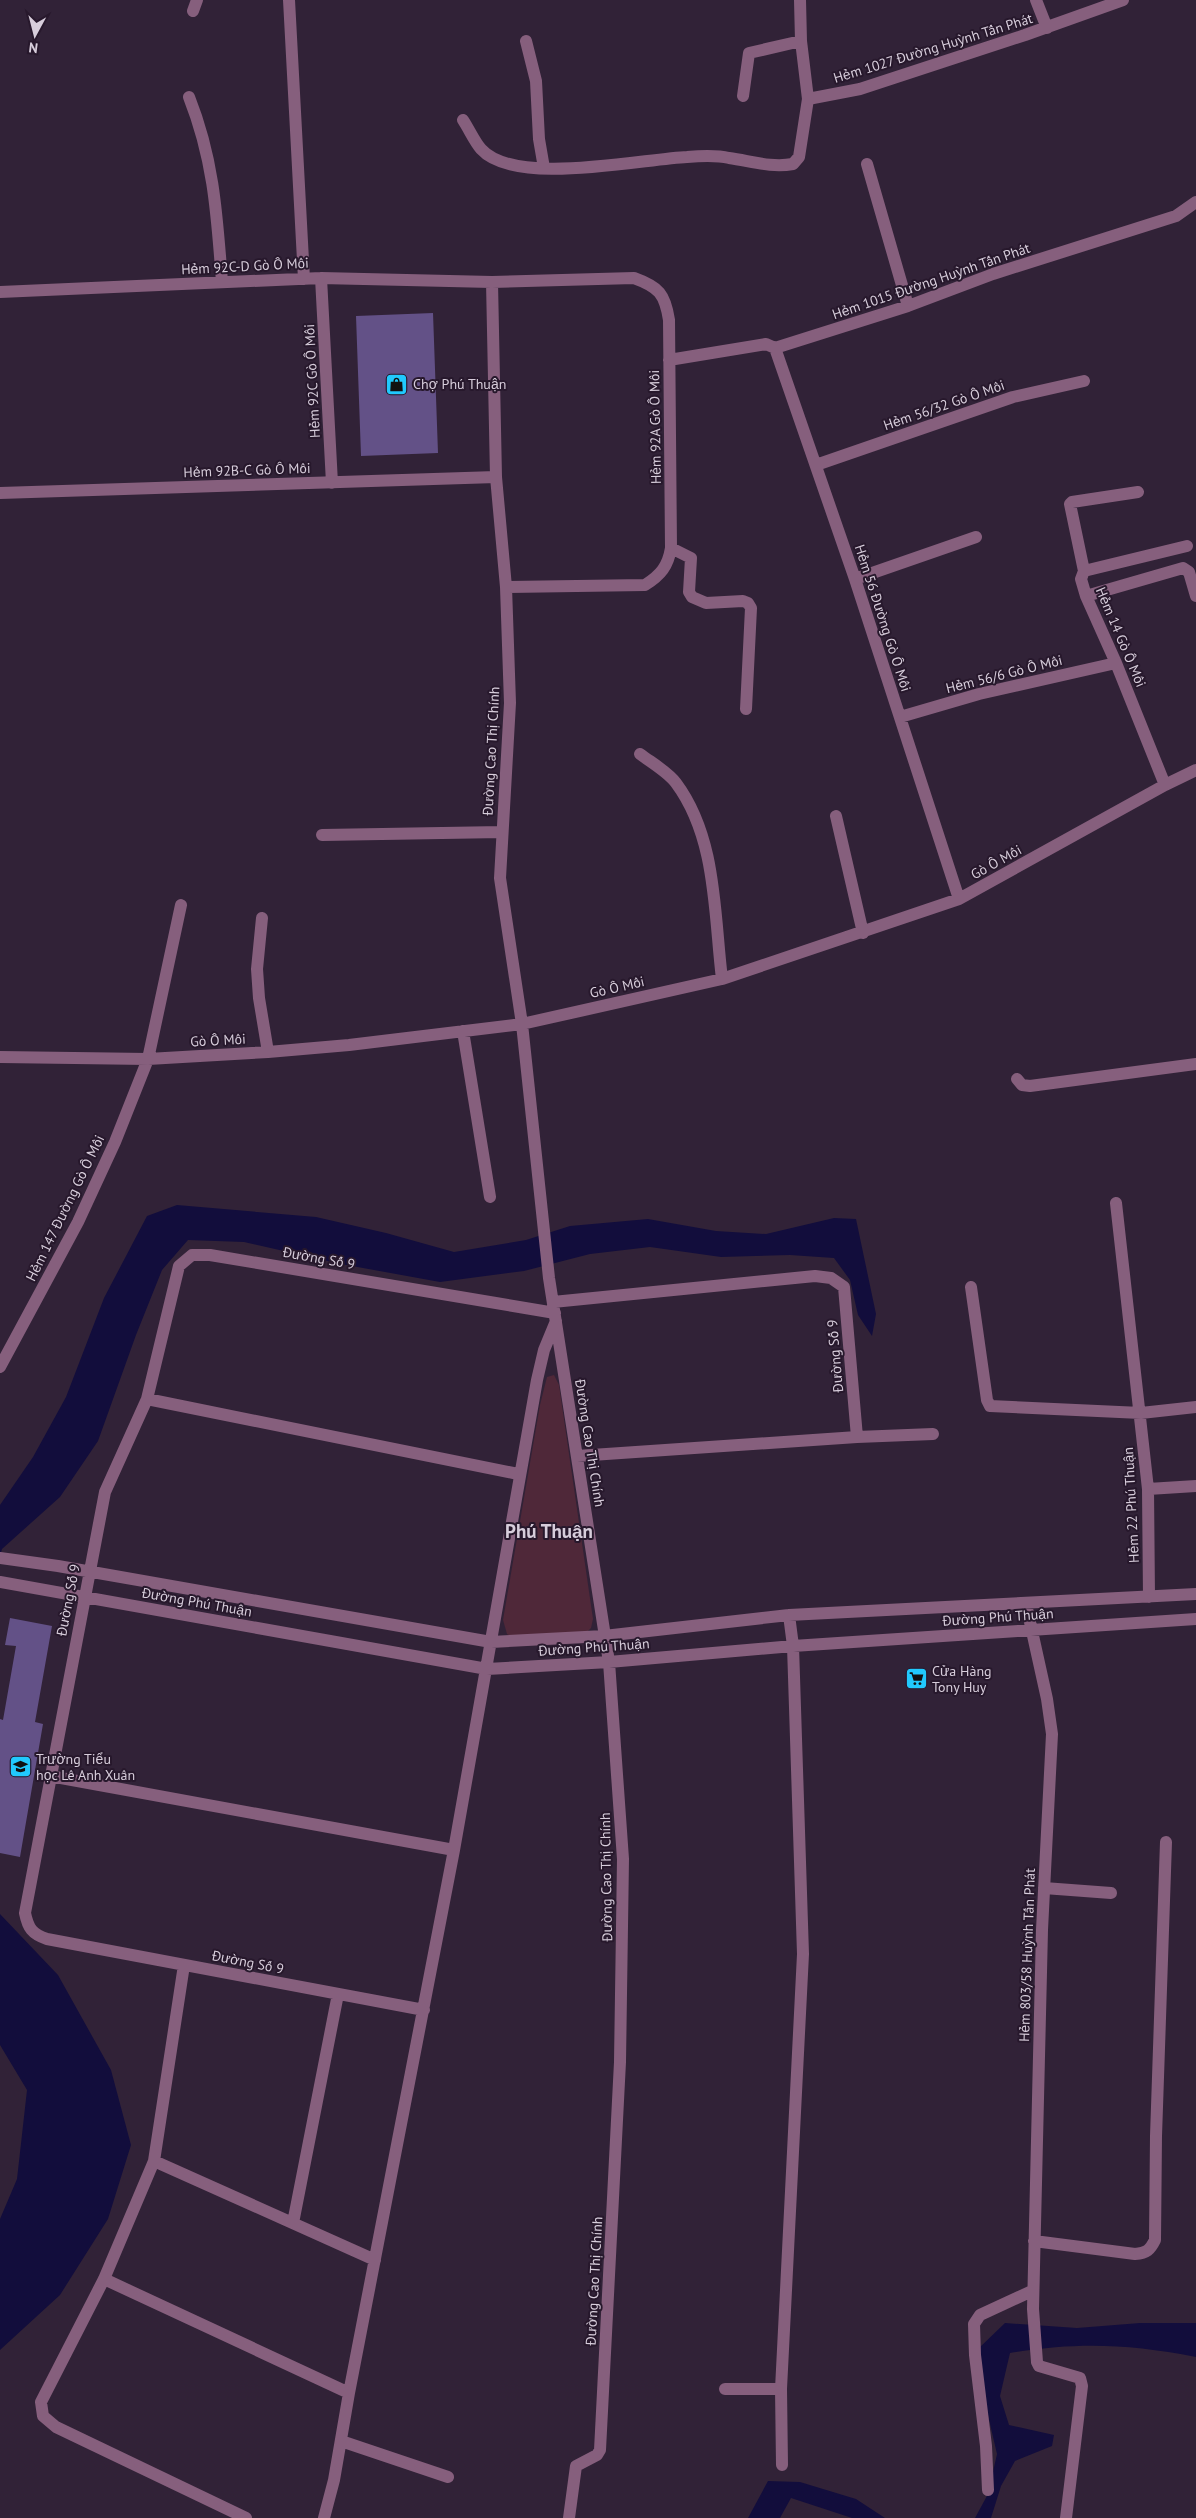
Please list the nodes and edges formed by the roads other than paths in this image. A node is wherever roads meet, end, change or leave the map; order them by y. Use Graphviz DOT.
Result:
graph roads {
  1 [pos="289,0"];
  2 [pos="800,0"];
  3 [pos="1036,0"];
  4 [pos="1123,0"];
  5 [pos="1047,28"];
  6 [pos="526,41"];
  7 [pos="800,41"];
  8 [pos="743,96"];
  9 [pos="189,97"];
  10 [pos="808,99"];
  11 [pos="463,120"];
  12 [pos="867,164"];
  13 [pos="544,168"];
  14 [pos="1196,202"];
  15 [pos="321,278"];
  16 [pos="304,279"];
  17 [pos="222,282"];
  18 [pos="492,282"];
  19 [pos="0,292"];
  20 [pos="908,306"];
  21 [pos="775,348"];
  22 [pos="669,360"];
  23 [pos="1084,381"];
  24 [pos="816,465"];
  25 [pos="496,477"];
  26 [pos="332,483"];
  27 [pos="1138,492"];
  28 [pos="0,493"];
  29 [pos="976,537"];
  30 [pos="1187,546"];
  31 [pos="671,548"];
  32 [pos="1084,571"];
  33 [pos="855,579"];
  34 [pos="506,587"];
  35 [pos="1086,596"];
  36 [pos="1196,596"];
  37 [pos="1116,663"];
  38 [pos="746,709"];
  39 [pos="900,718"];
  40 [pos="640,754"];
  41 [pos="1196,770"];
  42 [pos="1165,785"];
  43 [pos="836,816"];
  44 [pos="502,832"];
  45 [pos="322,835"];
  46 [pos="959,899"];
  47 [pos="180,905"];
  48 [pos="262,918"];
  49 [pos="863,933"];
  50 [pos="722,979"];
  51 [pos="522,1024"];
  52 [pos="464,1031"];
  53 [pos="268,1052"];
  54 [pos="0,1057"];
  55 [pos="148,1058"];
  56 [pos="1196,1064"];
  57 [pos="1017,1079"];
  58 [pos="490,1197"];
  59 [pos="1116,1203"];
  60 [pos="971,1287"];
  61 [pos="555,1312"];
  62 [pos="0,1367"];
  63 [pos="146,1400"];
  64 [pos="1196,1407"];
  65 [pos="1141,1413"];
  66 [pos="933,1434"];
  67 [pos="857,1437"];
  68 [pos="577,1456"];
  69 [pos="518,1474"];
  70 [pos="1196,1486"];
  71 [pos="1148,1489"];
  72 [pos="0,1558"];
  73 [pos="88,1572"];
  74 [pos="0,1582"];
  75 [pos="1196,1594"];
  76 [pos="83,1597"];
  77 [pos="1149,1597"];
  78 [pos="1026,1604"];
  79 [pos="789,1615"];
  80 [pos="1196,1619"];
  81 [pos="1031,1630"];
  82 [pos="604,1636"];
  83 [pos="491,1642"];
  84 [pos="793,1646"];
  85 [pos="608,1662"];
  86 [pos="487,1669"];
  87 [pos="50,1776"];
  88 [pos="1166,1842"];
  89 [pos="454,1850"];
  90 [pos="1044,1888"];
  91 [pos="1112,1893"];
  92 [pos="184,1965"];
  93 [pos="338,1994"];
  94 [pos="424,2010"];
  95 [pos="154,2161"];
  96 [pos="293,2222"];
  97 [pos="1034,2241"];
  98 [pos="375,2260"];
  99 [pos="104,2279"];
  100 [pos="1032,2291"];
  101 [pos="725,2389"];
  102 [pos="781,2389"];
  103 [pos="349,2393"];
  104 [pos="341,2441"];
  105 [pos="782,2465"];
  106 [pos="448,2477"];
  107 [pos="988,2490"];
  108 [pos="246,2518"];
  109 [pos="324,2518"];
  110 [pos="569,2518"];
  111 [pos="1066,2518"];
  1 -- 16 [label="street"];
  2 -- 7 [label="street"];
  3 -- 5 [label="street"];
  4 -- 5 [label="street, Hẻm 1027 Đường Huỳnh Tấn Phát"];
  5 -- 10 [label="street, Hẻm 1027 Đường Huỳnh Tấn Phát"];
  6 -- 13 [label="street"];
  7 -- 8 [label="street"];
  7 -- 10 [label="street"];
  9 -- 17 [label="street"];
  10 -- 13 [label="street"];
  11 -- 13 [label="street"];
  12 -- 20 [label="street"];
  14 -- 20 [label="street, Hẻm 1015 Đường Huỳnh Tấn Phát"];
  15 -- 16 [label="street, Hẻm 92C-D Gò Ô Môi"];
  15 -- 18 [label="street, Hẻm 92C-D Gò Ô Môi"];
  15 -- 26 [label="street, Hẻm 92C Gò Ô Môi"];
  16 -- 17 [label="street, Hẻm 92C-D Gò Ô Môi"];
  17 -- 19 [label="street, Hẻm 92C-D Gò Ô Môi"];
  18 -- 22 [label="street, Hẻm 92A Gò Ô Môi"];
  18 -- 25 [label="street, Đường Cao Thị Chính"];
  20 -- 21 [label="street, Hẻm 1015 Đường Huỳnh Tấn Phát"];
  21 -- 22 [label="street, Hẻm 1015 Đường Huỳnh Tấn Phát"];
  21 -- 24 [label="street, Hẻm 56 Đường Gò Ô Môi"];
  22 -- 31 [label="street, Hẻm 92A Gò Ô Môi"];
  23 -- 24 [label="street, Hẻm 56/32 Gò Ô Môi"];
  24 -- 33 [label="street, Hẻm 56 Đường Gò Ô Môi"];
  25 -- 26 [label="street, Hẻm 92B-C Gò Ô Môi"];
  25 -- 34 [label="street, Đường Cao Thị Chính"];
  26 -- 28 [label="street, Hẻm 92B-C Gò Ô Môi"];
  27 -- 32 [label="street"];
  29 -- 33 [label="street"];
  30 -- 32 [label="street, Hẻm 14 Gò Ô Môi"];
  31 -- 34 [label="street, Hẻm 92A Gò Ô Môi"];
  31 -- 38 [label="street"];
  32 -- 35 [label="street, Hẻm 14 Gò Ô Môi"];
  33 -- 39 [label="street, Hẻm 56 Đường Gò Ô Môi"];
  34 -- 44 [label="street, Đường Cao Thị Chính"];
  35 -- 36 [label="street"];
  35 -- 37 [label="street, Hẻm 14 Gò Ô Môi"];
  37 -- 39 [label="street, Hẻm 56/6 Gò Ô Môi"];
  37 -- 42 [label="street, Hẻm 14 Gò Ô Môi"];
  39 -- 46 [label="street, Hẻm 56 Đường Gò Ô Môi"];
  40 -- 50 [label="street"];
  41 -- 42 [label="street, Gò Ô Môi"];
  42 -- 46 [label="street, Gò Ô Môi"];
  43 -- 49 [label="street"];
  44 -- 45 [label="street"];
  44 -- 51 [label="street, Đường Cao Thị Chính"];
  46 -- 49 [label="street, Gò Ô Môi"];
  47 -- 55 [label="street, Hẻm 147 Đường Gò Ô Môi"];
  48 -- 53 [label="street"];
  49 -- 50 [label="street, Gò Ô Môi"];
  50 -- 51 [label="street, Gò Ô Môi"];
  51 -- 52 [label="street, Gò Ô Môi"];
  51 -- 61 [label="street, Đường Cao Thị Chính"];
  52 -- 53 [label="street, Gò Ô Môi"];
  52 -- 58 [label="street"];
  53 -- 55 [label="street, Gò Ô Môi"];
  54 -- 55 [label="street, Gò Ô Môi"];
  55 -- 62 [label="street, Hẻm 147 Đường Gò Ô Môi"];
  56 -- 57 [label="street"];
  59 -- 65 [label="street, Hẻm 22 Phú Thuận"];
  60 -- 65 [label="street"];
  61 -- 63 [label="street, Đường Số 9"];
  61 -- 67 [label="street, Đường Số 9"];
  61 -- 68 [label="street, Đường Cao Thị Chính"];
  61 -- 69 [label="street"];
  63 -- 69 [label="street"];
  63 -- 73 [label="street, Đường Số 9"];
  64 -- 65 [label="street"];
  65 -- 71 [label="street, Hẻm 22 Phú Thuận"];
  66 -- 67 [label="street"];
  67 -- 68 [label="street"];
  68 -- 82 [label="street, Đường Cao Thị Chính"];
  69 -- 83 [label="street"];
  70 -- 71 [label="street"];
  71 -- 77 [label="street, Hẻm 22 Phú Thuận"];
  72 -- 73 [label="street, Đường Phú Thuận"];
  73 -- 76 [label="street, Đường Số 9"];
  73 -- 83 [label="street, Đường Phú Thuận"];
  74 -- 76 [label="street, Đường Phú Thuận"];
  75 -- 77 [label="street, Đường Phú Thuận"];
  76 -- 86 [label="street, Đường Phú Thuận"];
  76 -- 87 [label="street, Đường Số 9"];
  77 -- 78 [label="street, Đường Phú Thuận"];
  78 -- 79 [label="street, Đường Phú Thuận"];
  78 -- 81 [label="street, Hẻm 803/58 Huỳnh Tấn Phát"];
  79 -- 82 [label="street, Đường Phú Thuận"];
  79 -- 84 [label="street"];
  80 -- 81 [label="street, Đường Phú Thuận"];
  81 -- 84 [label="street, Đường Phú Thuận"];
  81 -- 90 [label="street, Hẻm 803/58 Huỳnh Tấn Phát"];
  82 -- 83 [label="street, Đường Phú Thuận"];
  82 -- 85 [label="street, Đường Cao Thị Chính"];
  83 -- 86 [label="street"];
  84 -- 85 [label="street, Đường Phú Thuận"];
  84 -- 102 [label="street"];
  85 -- 86 [label="street, Đường Phú Thuận"];
  85 -- 110 [label="street, Đường Cao Thị Chính"];
  86 -- 89 [label="street"];
  87 -- 89 [label="street"];
  87 -- 92 [label="street, Đường Số 9"];
  88 -- 97 [label="street"];
  89 -- 94 [label="street"];
  90 -- 91 [label="street"];
  90 -- 97 [label="street, Hẻm 803/58 Huỳnh Tấn Phát"];
  92 -- 93 [label="street, Đường Số 9"];
  92 -- 95 [label="street"];
  93 -- 94 [label="street, Đường Số 9"];
  93 -- 96 [label="street"];
  94 -- 98 [label="street"];
  95 -- 96 [label="street"];
  95 -- 99 [label="street"];
  96 -- 98 [label="street"];
  97 -- 100 [label="street, Hẻm 803/58 Huỳnh Tấn Phát"];
  98 -- 103 [label="street"];
  99 -- 103 [label="street"];
  99 -- 108 [label="street"];
  100 -- 107 [label="street"];
  100 -- 111 [label="street, Hẻm 803/58 Huỳnh Tấn Phát"];
  101 -- 102 [label="street"];
  102 -- 105 [label="street"];
  103 -- 104 [label="street"];
  104 -- 106 [label="street"];
  104 -- 109 [label="street"];
}
